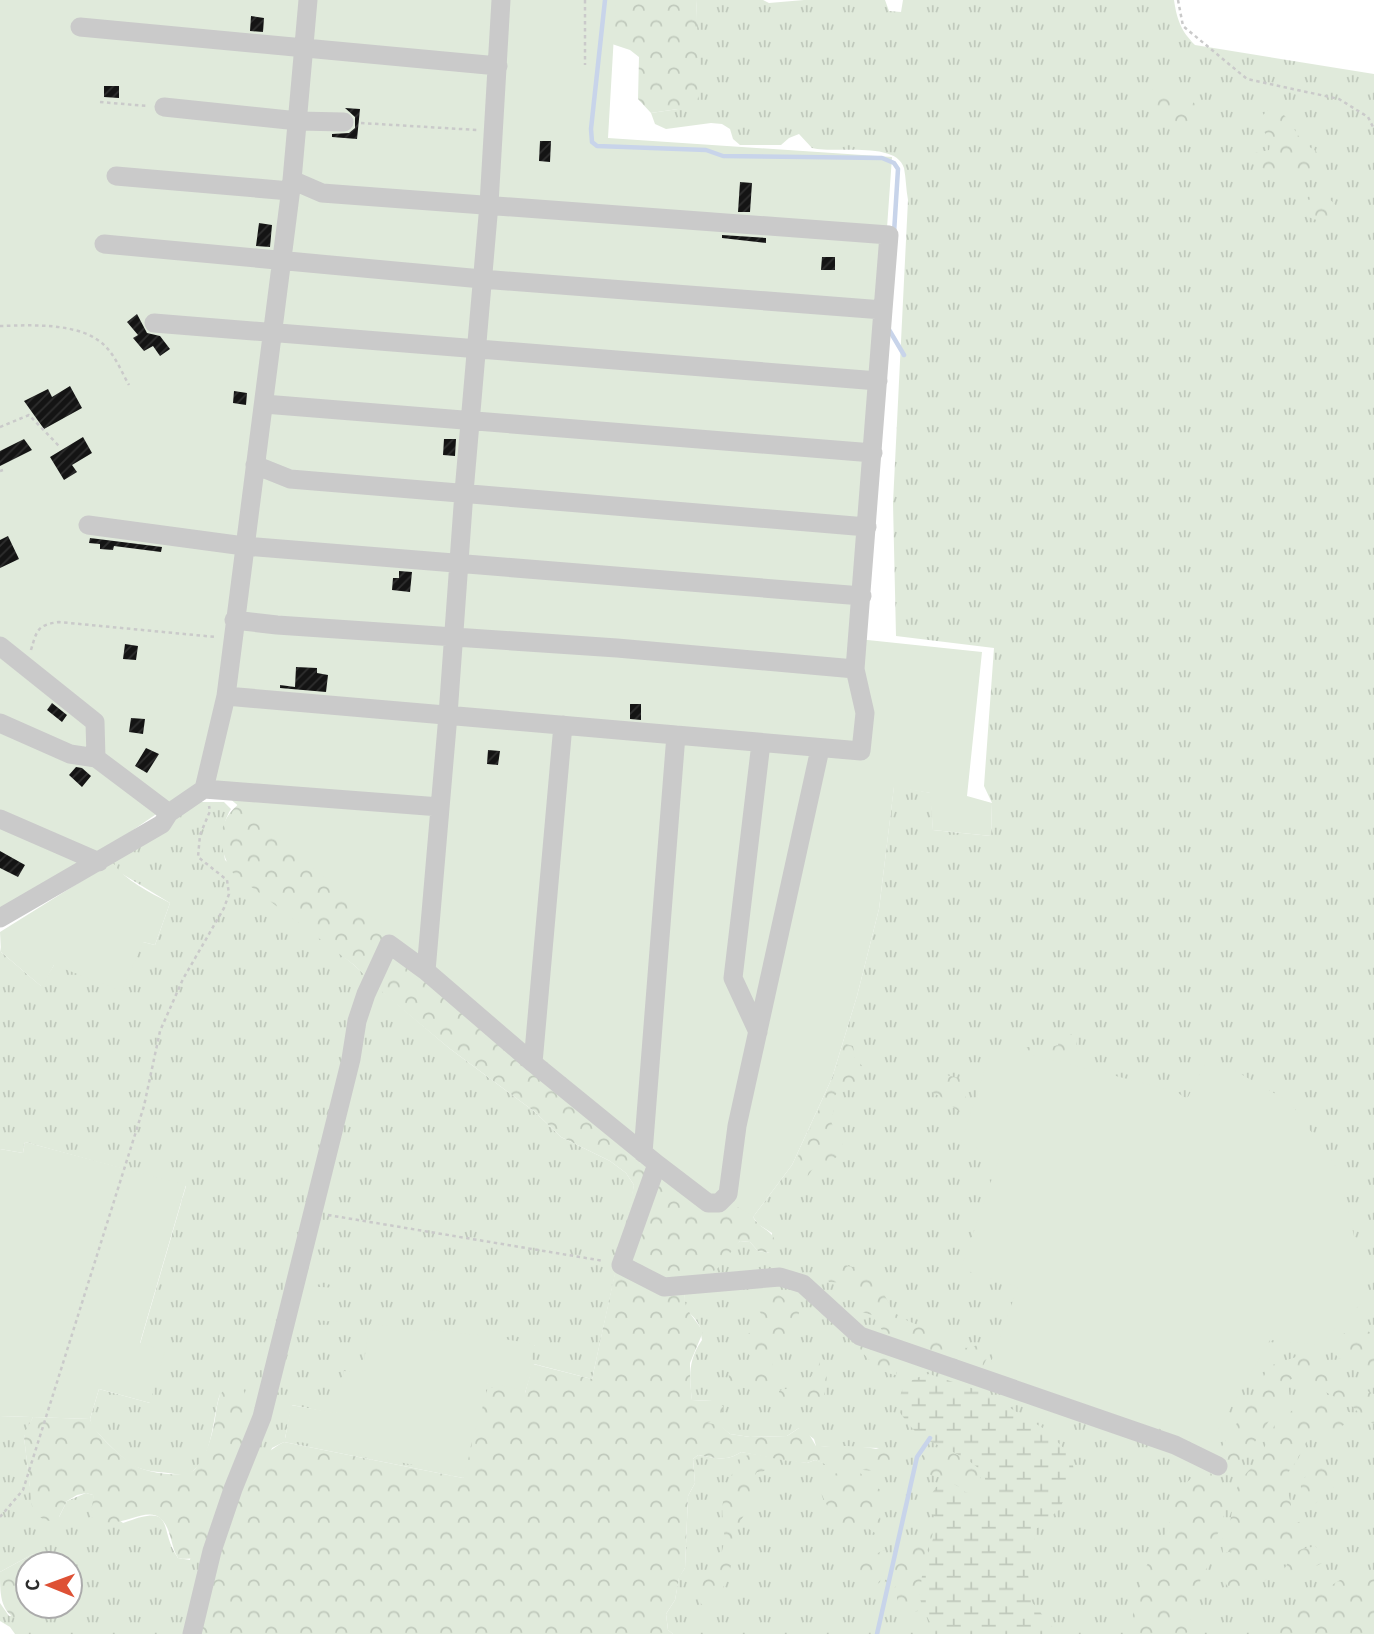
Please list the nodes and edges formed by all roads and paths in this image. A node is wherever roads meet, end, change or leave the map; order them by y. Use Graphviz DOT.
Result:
graph roads {
  1 [pos="308,0"];
  2 [pos="502,0"];
  3 [pos="585,0"];
  4 [pos="1178,0"];
  5 [pos="80,27"];
  6 [pos="304,47"];
  7 [pos="585,65"];
  8 [pos="498,66"];
  9 [pos="100,102"];
  10 [pos="164,107"];
  11 [pos="298,121"];
  12 [pos="344,122"];
  13 [pos="1374,129"];
  14 [pos="495,131"];
  15 [pos="116,176"];
  16 [pos="291,186"];
  17 [pos="489,204"];
  18 [pos="104,244"];
  19 [pos="281,260"];
  20 [pos="482,279"];
  21 [pos="883,310"];
  22 [pos="154,323"];
  23 [pos="0,326"];
  24 [pos="272,332"];
  25 [pos="476,349"];
  26 [pos="878,381"];
  27 [pos="129,385"];
  28 [pos="264,404"];
  29 [pos="470,421"];
  30 [pos="0,427"];
  31 [pos="59,446"];
  32 [pos="873,453"];
  33 [pos="255,466"];
  34 [pos="464,492"];
  35 [pos="88,525"];
  36 [pos="867,527"];
  37 [pos="244,546"];
  38 [pos="458,565"];
  39 [pos="862,596"];
  40 [pos="233,629"];
  41 [pos="453,638"];
  42 [pos="0,646"];
  43 [pos="26,667"];
  44 [pos="855,668"];
  45 [pos="226,696"];
  46 [pos="448,715"];
  47 [pos="0,723"];
  48 [pos="563,725"];
  49 [pos="676,735"];
  50 [pos="761,743"];
  51 [pos="820,749"];
  52 [pos="96,758"];
  53 [pos="204,789"];
  54 [pos="440,807"];
  55 [pos="169,813"];
  56 [pos="0,819"];
  57 [pos="99,862"];
  58 [pos="0,918"];
  59 [pos="426,971"];
  60 [pos="758,1032"];
  61 [pos="533,1063"];
  62 [pos="650,1158"];
  63 [pos="314,1213"];
  64 [pos="621,1265"];
  65 [pos="1217,1466"];
  66 [pos="0,1517"];
  67 [pos="192,1634"];
  1 -- 6 [label="lane"];
  2 -- 8 [label="lane"];
  3 -- 7 [label="path"];
  4 -- 13 [label="path"];
  5 -- 6 [label="lane"];
  6 -- 8 [label="lane"];
  6 -- 11 [label="lane"];
  8 -- 14 [label="lane"];
  9 -- 10 [label="path"];
  10 -- 11 [label="lane"];
  11 -- 12 [label="lane"];
  11 -- 16 [label="lane"];
  12 -- 14 [label="path"];
  14 -- 17 [label="lane"];
  15 -- 16 [label="lane"];
  16 -- 17 [label="lane"];
  16 -- 19 [label="lane"];
  17 -- 20 [label="lane"];
  17 -- 21 [label="lane"];
  18 -- 19 [label="lane"];
  19 -- 20 [label="lane"];
  19 -- 24 [label="lane"];
  20 -- 21 [label="lane"];
  20 -- 25 [label="lane"];
  21 -- 26 [label="lane"];
  22 -- 24 [label="lane"];
  23 -- 27 [label="path"];
  24 -- 25 [label="lane"];
  24 -- 28 [label="lane"];
  25 -- 26 [label="lane"];
  25 -- 29 [label="lane"];
  26 -- 32 [label="lane"];
  28 -- 29 [label="lane"];
  28 -- 33 [label="lane"];
  29 -- 32 [label="lane"];
  29 -- 34 [label="lane"];
  30 -- 31 [label="path"];
  32 -- 36 [label="lane"];
  33 -- 34 [label="lane"];
  33 -- 37 [label="lane"];
  34 -- 36 [label="lane"];
  34 -- 38 [label="lane"];
  35 -- 37 [label="lane"];
  36 -- 39 [label="lane"];
  37 -- 38 [label="lane"];
  37 -- 40 [label="lane"];
  38 -- 39 [label="lane"];
  38 -- 41 [label="lane"];
  39 -- 44 [label="lane"];
  40 -- 41 [label="lane"];
  40 -- 43 [label="path"];
  40 -- 45 [label="lane"];
  41 -- 44 [label="lane"];
  41 -- 46 [label="lane"];
  42 -- 43 [label="lane"];
  43 -- 52 [label="lane"];
  44 -- 51 [label="lane"];
  45 -- 46 [label="lane"];
  45 -- 53 [label="lane"];
  46 -- 48 [label="lane"];
  46 -- 54 [label="lane"];
  47 -- 52 [label="lane"];
  48 -- 49 [label="lane"];
  48 -- 61 [label="lane"];
  49 -- 50 [label="lane"];
  49 -- 62 [label="lane"];
  50 -- 51 [label="lane"];
  50 -- 60 [label="lane"];
  51 -- 60 [label="lane"];
  52 -- 55 [label="lane"];
  53 -- 54 [label="lane"];
  53 -- 55 [label="lane"];
  53 -- 66 [label="path"];
  54 -- 59 [label="lane"];
  55 -- 57 [label="lane"];
  56 -- 57 [label="lane"];
  57 -- 58 [label="lane"];
  59 -- 61 [label="lane"];
  59 -- 63 [label="lane"];
  60 -- 62 [label="lane"];
  61 -- 62 [label="lane"];
  62 -- 64 [label="lane"];
  63 -- 64 [label="path"];
  63 -- 67 [label="lane"];
  64 -- 65 [label="lane"];
}
